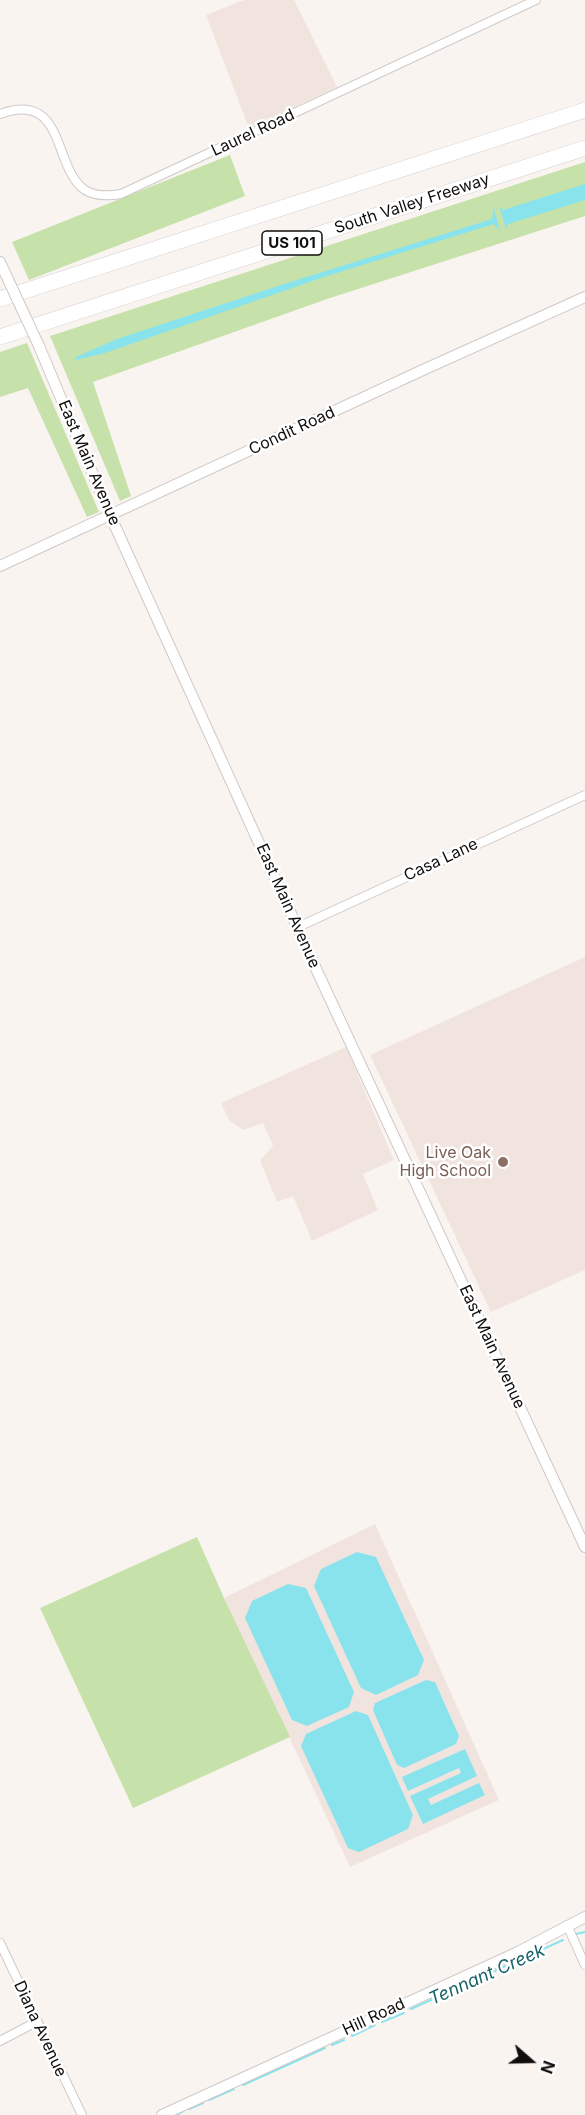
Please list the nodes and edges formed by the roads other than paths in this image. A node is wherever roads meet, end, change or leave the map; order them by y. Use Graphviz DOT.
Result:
graph roads {
  1 [pos="536,0"];
  2 [pos="585,111"];
  3 [pos="0,114"];
  4 [pos="585,148"];
  5 [pos="0,262"];
  6 [pos="585,297"];
  7 [pos="0,299"];
  8 [pos="0,337"];
  9 [pos="110,515"];
  10 [pos="0,566"];
  11 [pos="585,795"];
  12 [pos="298,927"];
  13 [pos="585,1547"];
  14 [pos="585,1917"];
  15 [pos="567,1925"];
  16 [pos="0,1942"];
  17 [pos="585,1965"];
  18 [pos="36,2022"];
  19 [pos="0,2041"];
  20 [pos="82,2115"];
  21 [pos="162,2115"];
  1 -- 3 [label="street, Laurel Road"];
  2 -- 7 [label="highway, US 101"];
  4 -- 8 [label="highway, South Valley Freeway / US 101"];
  5 -- 9 [label="street, East Main Avenue, bridge"];
  6 -- 9 [label="street, Condit Road"];
  9 -- 10 [label="street, Condit Road"];
  9 -- 12 [label="street, East Main Avenue"];
  11 -- 12 [label="street, Casa Lane"];
  12 -- 13 [label="street, East Main Avenue"];
  14 -- 15 [label="street, Hill Road"];
  15 -- 17 [label="street"];
  15 -- 21 [label="street, Hill Road"];
  16 -- 18 [label="street, Diana Avenue"];
  18 -- 19 [label="street"];
  18 -- 20 [label="street, Diana Avenue"];
}
